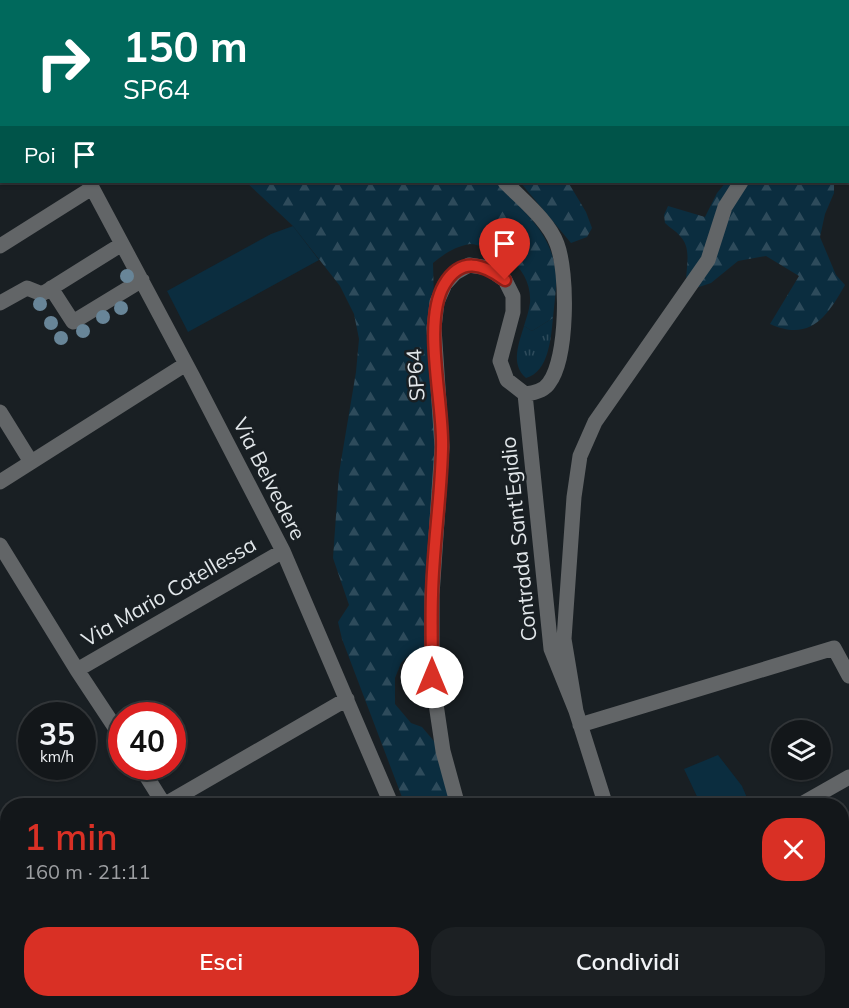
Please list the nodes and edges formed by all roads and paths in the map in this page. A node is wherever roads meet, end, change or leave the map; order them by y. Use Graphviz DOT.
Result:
graph roads {
  1 [pos="506,183"];
  2 [pos="740,183"];
  3 [pos="90,185"];
  4 [pos="122,244"];
  5 [pos="0,246"];
  6 [pos="142,280"];
  7 [pos="51,288"];
  8 [pos="0,303"];
  9 [pos="186,364"];
  10 [pos="525,394"];
  11 [pos="0,412"];
  12 [pos="31,462"];
  13 [pos="0,482"];
  14 [pos="0,545"];
  15 [pos="283,551"];
  16 [pos="77,670"];
  17 [pos="849,676"];
  18 [pos="347,699"];
  19 [pos="108,717"];
  20 [pos="578,718"];
  21 [pos="849,777"];
  22 [pos="149,780"];
  23 [pos="160,798"];
  24 [pos="176,798"];
  25 [pos="389,798"];
  26 [pos="456,798"];
  27 [pos="603,798"];
  28 [pos="812,798"];
  1 -- 10 [label="street"];
  2 -- 20 [label="street, Contrada Sant'Egidio"];
  3 -- 4 [label="street, Via Belvedere"];
  3 -- 5 [label="street"];
  4 -- 6 [label="street, Via Belvedere"];
  4 -- 7 [label="street"];
  6 -- 7 [label="street"];
  6 -- 9 [label="street, Via Belvedere"];
  7 -- 8 [label="street"];
  9 -- 12 [label="street"];
  9 -- 15 [label="street, Via Belvedere"];
  10 -- 20 [label="street, Contrada Sant'Egidio"];
  10 -- 26 [label="street, SP64"];
  11 -- 12 [label="street"];
  12 -- 13 [label="street"];
  14 -- 16 [label="street"];
  15 -- 16 [label="street, Via Mario Cotellessa"];
  15 -- 18 [label="street, Via Belvedere"];
  16 -- 19 [label="street"];
  17 -- 20 [label="street"];
  18 -- 24 [label="street"];
  18 -- 25 [label="street, Via Belvedere"];
  20 -- 27 [label="street, Contrada Sant'Egidio"];
  21 -- 28 [label="street"];
  22 -- 23 [label="street"];
}
